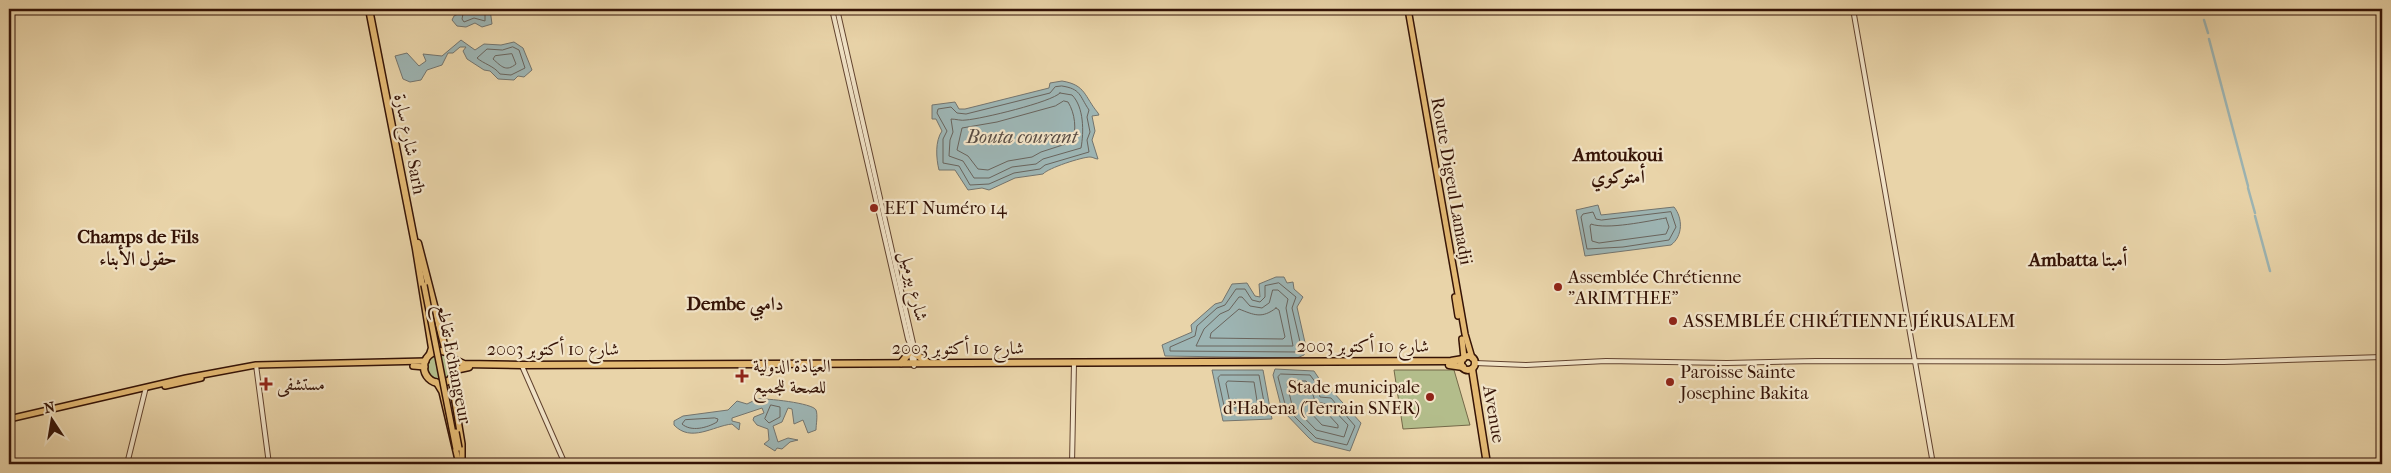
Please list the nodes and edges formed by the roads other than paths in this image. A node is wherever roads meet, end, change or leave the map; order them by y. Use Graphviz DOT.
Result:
graph roads {
  1 [pos="371,9"];
  2 [pos="832,9"];
  3 [pos="837,9"];
  4 [pos="1407,9"];
  5 [pos="1854,9"];
  6 [pos="416,248"];
  7 [pos="424,265"];
  8 [pos="426,285"];
  9 [pos="912,350"];
  10 [pos="446,352"];
  11 [pos="430,354"];
  12 [pos="2382,357"];
  13 [pos="1463,359"];
  14 [pos="454,360"];
  15 [pos="1915,361"];
  16 [pos="901,363"];
  17 [pos="928,363"];
  18 [pos="425,364"];
  19 [pos="1074,364"];
  20 [pos="914,365"];
  21 [pos="1470,365"];
  22 [pos="256,367"];
  23 [pos="522,367"];
  24 [pos="456,370"];
  25 [pos="451,378"];
  26 [pos="436,382"];
  27 [pos="146,389"];
  28 [pos="9,420"];
  29 [pos="460,463"];
  30 [pos="127,464"];
  31 [pos="268,464"];
  32 [pos="565,464"];
  33 [pos="1072,464"];
  34 [pos="1486,464"];
  35 [pos="1933,464"];
  1 -- 6 [label="highway, شارع سارة Sarh"];
  1 -- 7 [label="highway, شارع سارة Sarh"];
  2 -- 9 [label="street, شارع بيرميل"];
  3 -- 9 [label="street, شارع بيرميل"];
  4 -- 13 [label="main road"];
  4 -- 21 [label="main road, Route Digeul Lamadji"];
  5 -- 15 [label="street"];
  6 -- 8 [label="main road, شارع سارة Sarh"];
  6 -- 11 [label="highway"];
  7 -- 8 [label="main road, شارع سارة Sarh"];
  7 -- 10 [label="highway"];
  8 -- 29 [label="main road, bridge"];
  9 -- 16 [label="highway"];
  9 -- 17 [label="highway"];
  9 -- 20 [label="street"];
  10 -- 11 [label="highway"];
  10 -- 14 [label="highway"];
  11 -- 18 [label="highway"];
  12 -- 15 [label="street"];
  13 -- 19 [label="highway, شارع 10 أكتوبر 2003"];
  13 -- 21 [label="highway, شارع 10 أكتوبر 2003"];
  14 -- 23 [label="highway, شارع 10 أكتوبر 2003"];
  14 -- 24 [label="highway"];
  15 -- 21 [label="street"];
  15 -- 35 [label="street"];
  16 -- 20 [label="highway, شارع 10 أكتوبر 2003"];
  16 -- 23 [label="highway, شارع 10 أكتوبر 2003"];
  17 -- 19 [label="highway, شارع 10 أكتوبر 2003"];
  17 -- 20 [label="highway, شارع 10 أكتوبر 2003"];
  18 -- 22 [label="main road"];
  18 -- 26 [label="highway"];
  19 -- 20 [label="highway, شارع 10 أكتوبر 2003"];
  19 -- 21 [label="highway, شارع 10 أكتوبر 2003"];
  19 -- 33 [label="street"];
  20 -- 23 [label="highway, شارع 10 أكتوبر 2003"];
  21 -- 34 [label="highway"];
  22 -- 27 [label="main road"];
  22 -- 31 [label="street"];
  23 -- 24 [label="highway, شارع 10 أكتوبر 2003"];
  23 -- 32 [label="street"];
  24 -- 25 [label="highway"];
  25 -- 26 [label="highway"];
  25 -- 29 [label="main road"];
  26 -- 29 [label="main road"];
  27 -- 28 [label="main road"];
  27 -- 30 [label="street"];
}
